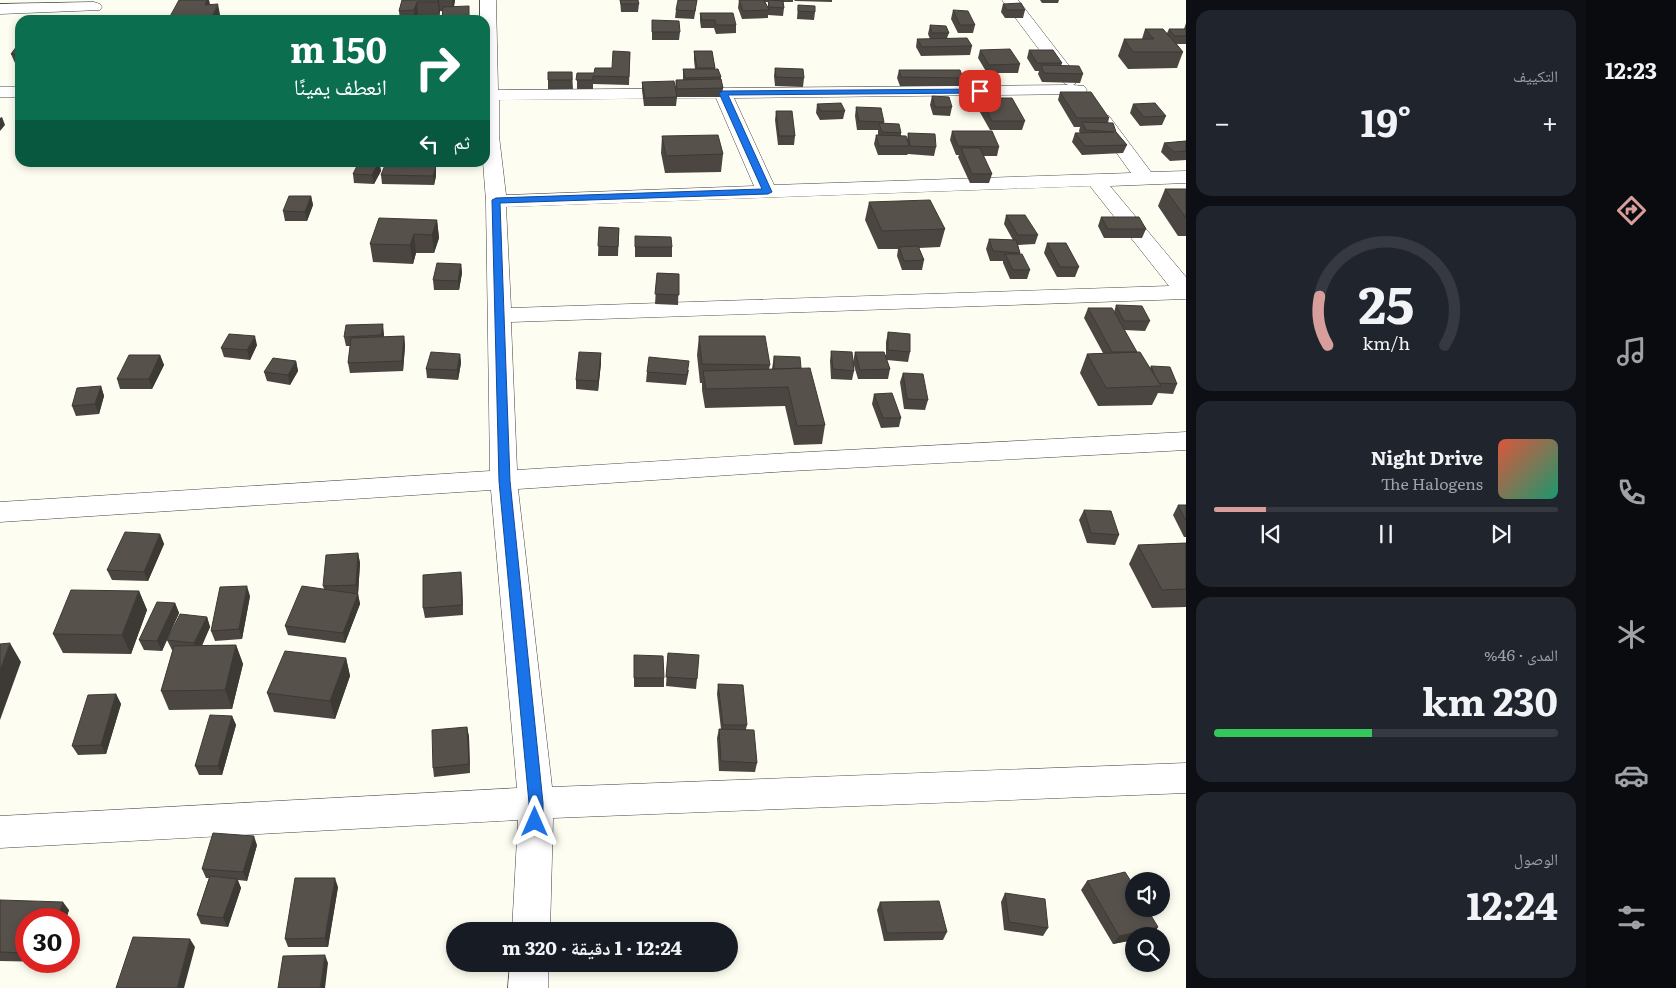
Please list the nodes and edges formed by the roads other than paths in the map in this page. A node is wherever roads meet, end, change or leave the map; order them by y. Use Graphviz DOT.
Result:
graph roads {
  1 [pos="488,0"];
  2 [pos="1010,0"];
  3 [pos="0,9"];
  4 [pos="93,9"];
  5 [pos="488,15"];
  6 [pos="490,84"];
  7 [pos="1078,90"];
  8 [pos="0,92"];
  9 [pos="15,92"];
  10 [pos="723,93"];
  11 [pos="490,136"];
  12 [pos="1186,177"];
  13 [pos="1146,179"];
  14 [pos="1096,181"];
  15 [pos="768,192"];
  16 [pos="496,200"];
  17 [pos="1186,292"];
  18 [pos="500,315"];
  19 [pos="1186,441"];
  20 [pos="504,481"];
  21 [pos="0,512"];
  22 [pos="1186,778"];
  23 [pos="536,803"];
  24 [pos="0,832"];
  25 [pos="531,922"];
  26 [pos="529,972"];
  27 [pos="528,988"];
  1 -- 5 [label="street"];
  2 -- 7 [label="street"];
  3 -- 4 [label="street"];
  6 -- 10 [label="street"];
  7 -- 10 [label="street"];
  7 -- 13 [label="street"];
  8 -- 9 [label="street"];
  10 -- 15 [label="street"];
  11 -- 16 [label="street"];
  12 -- 13 [label="street"];
  13 -- 14 [label="street"];
  14 -- 15 [label="street"];
  14 -- 17 [label="street"];
  15 -- 16 [label="street"];
  16 -- 18 [label="street"];
  17 -- 18 [label="street"];
  18 -- 20 [label="street"];
  19 -- 20 [label="street"];
  20 -- 21 [label="street"];
  20 -- 23 [label="street"];
  22 -- 23 [label="street"];
  23 -- 24 [label="street"];
  23 -- 25 [label="street"];
  26 -- 27 [label="street"];
}
